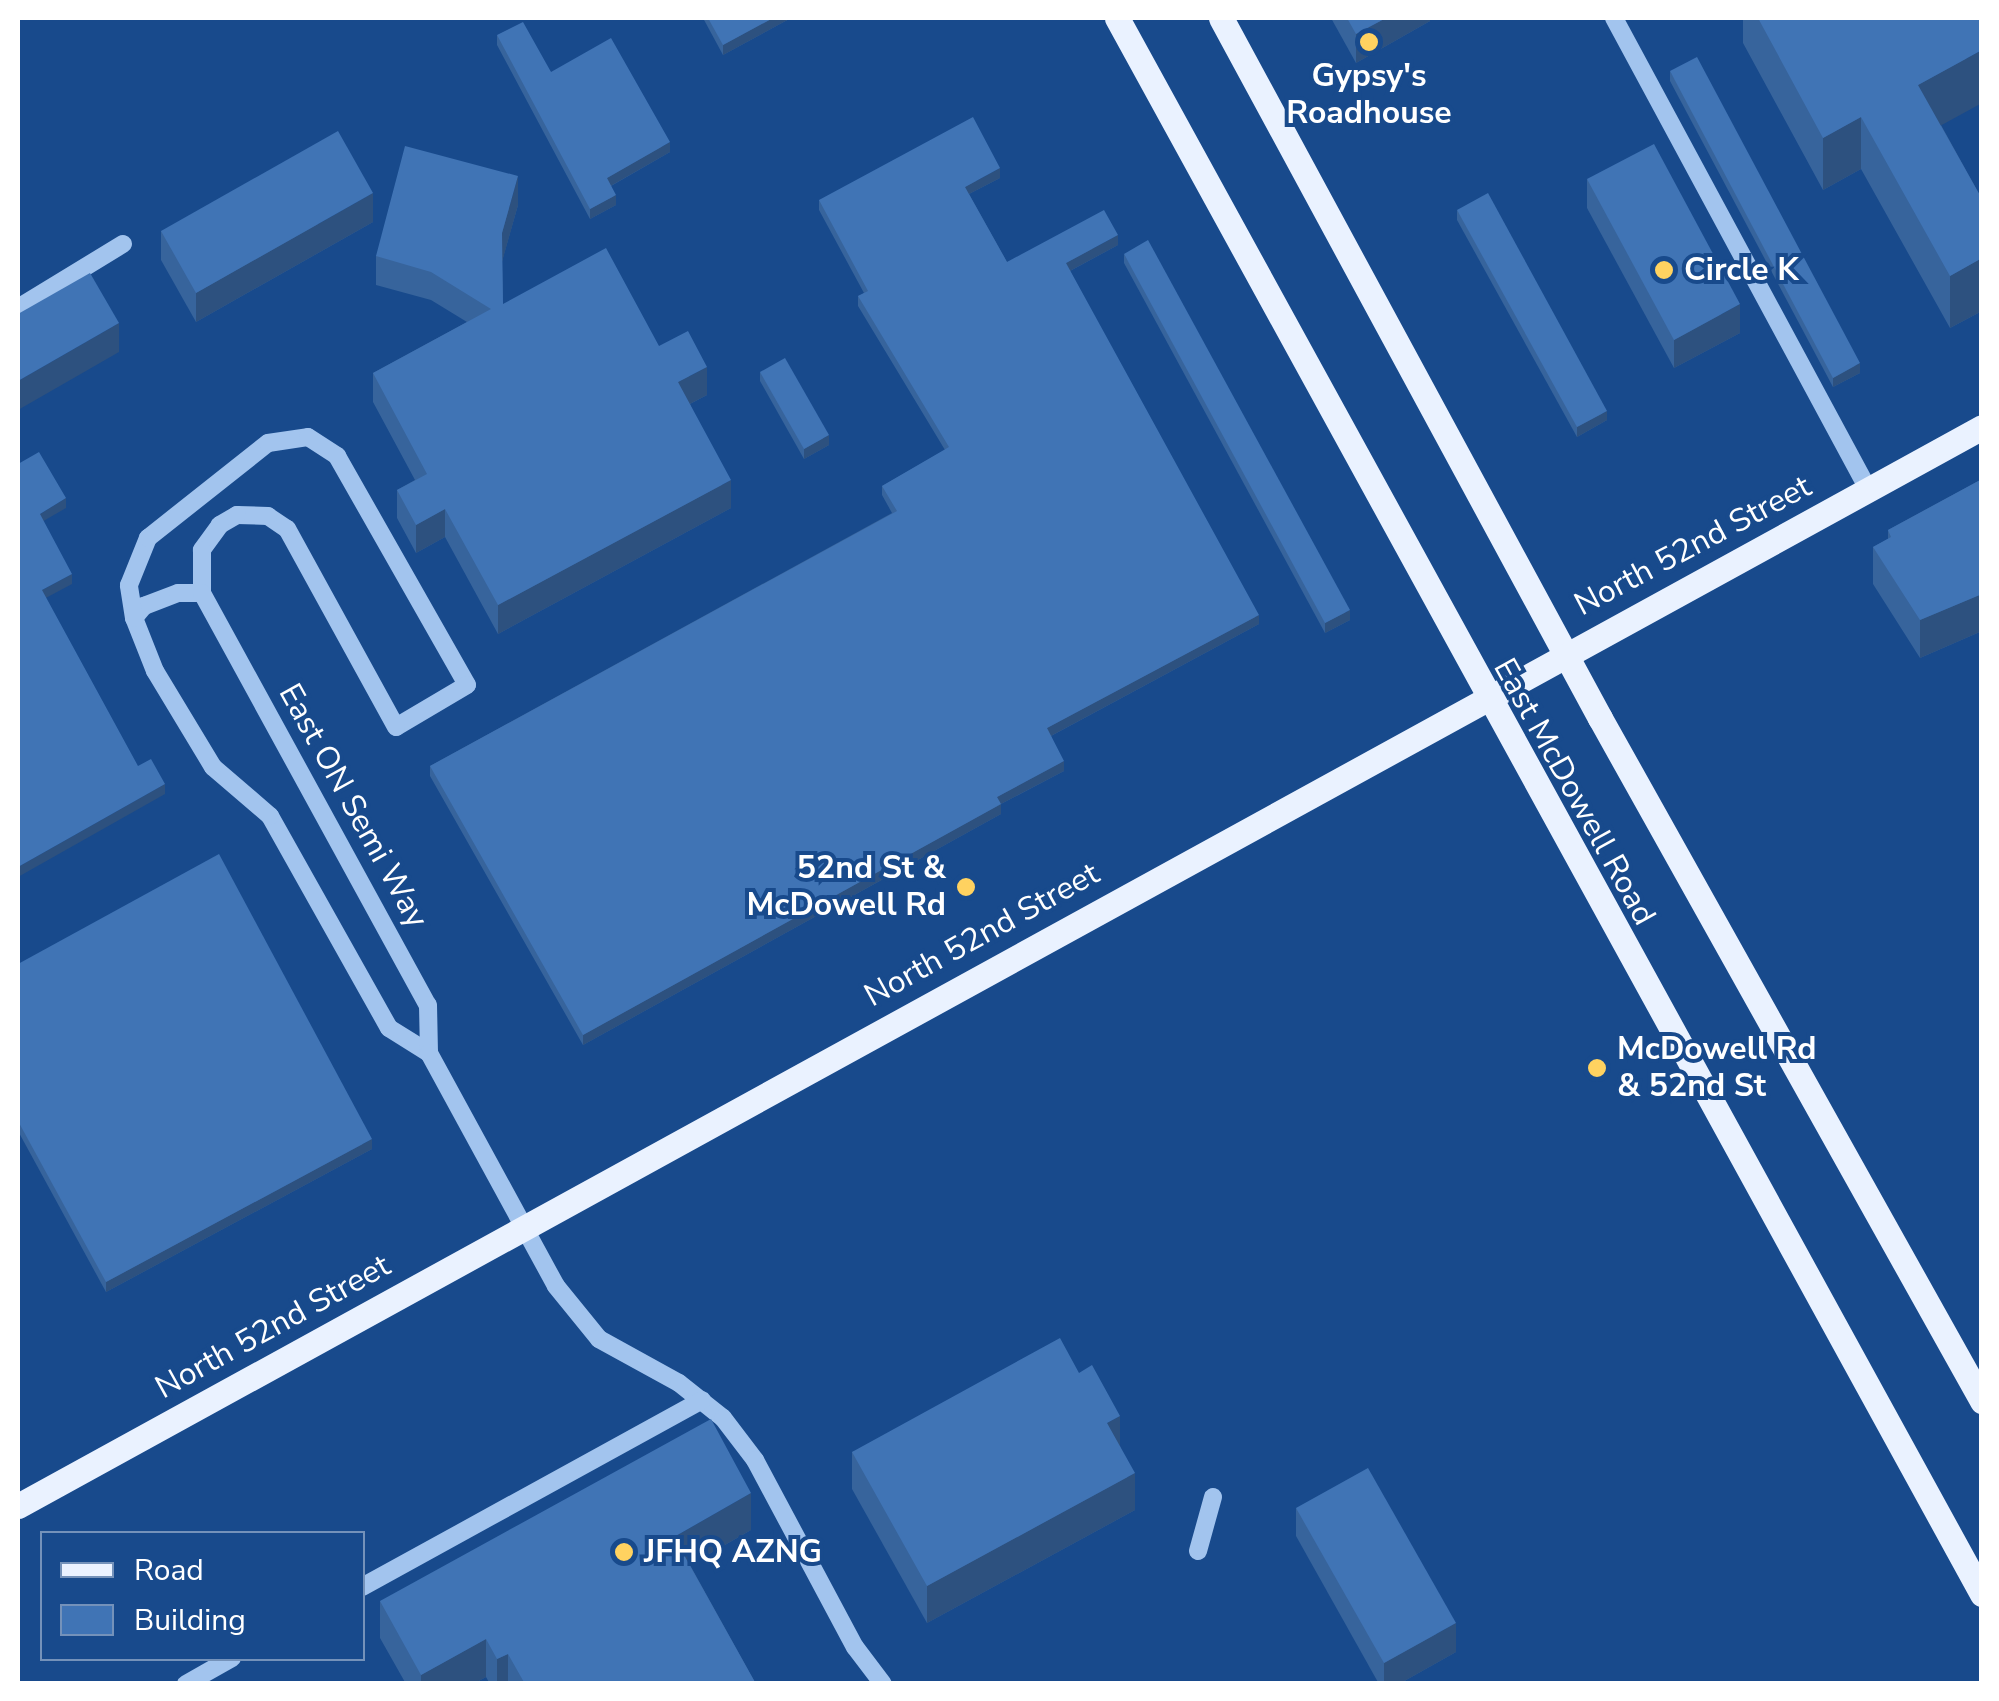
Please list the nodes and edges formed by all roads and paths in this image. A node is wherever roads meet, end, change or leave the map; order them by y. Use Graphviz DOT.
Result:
graph roads {
  1 [pos="1117,18"];
  2 [pos="1221,18"];
  3 [pos="1614,18"];
  4 [pos="123,244"];
  5 [pos="18,308"];
  6 [pos="1982,428"];
  7 [pos="1868,488"];
  8 [pos="202,593"];
  9 [pos="134,618"];
  10 [pos="1564,653"];
  11 [pos="1484,696"];
  12 [pos="429,1053"];
  13 [pos="522,1226"];
  14 [pos="702,1400"];
  15 [pos="1982,1401"];
  16 [pos="1213,1497"];
  17 [pos="18,1506"];
  18 [pos="1198,1551"];
  19 [pos="365,1585"];
  20 [pos="1982,1594"];
  21 [pos="227,1661"];
  22 [pos="186,1684"];
  23 [pos="884,1684"];
  1 -- 11 [label="main road, East McDowell Road"];
  2 -- 10 [label="main road, East McDowell Road"];
  3 -- 7 [label="street"];
  4 -- 5 [label="street"];
  6 -- 7 [label="main road, North 52nd Street"];
  7 -- 10 [label="main road, North 52nd Street"];
  8 -- 9 [label="street"];
  8 -- 9 [label="street, East ON Semi Way"];
  8 -- 12 [label="street, East ON Semi Way"];
  9 -- 12 [label="street, East ON Semi Way"];
  10 -- 11 [label="main road, North 52nd Street"];
  10 -- 15 [label="main road, East McDowell Road"];
  11 -- 13 [label="main road, North 52nd Street"];
  11 -- 20 [label="main road, East McDowell Road"];
  12 -- 13 [label="street, East ON Semi Way"];
  13 -- 14 [label="street, East ON Semi Way"];
  13 -- 17 [label="main road, North 52nd Street"];
  14 -- 19 [label="street"];
  14 -- 23 [label="street, East ON Semi Way"];
  16 -- 18 [label="street"];
  21 -- 22 [label="street"];
}
